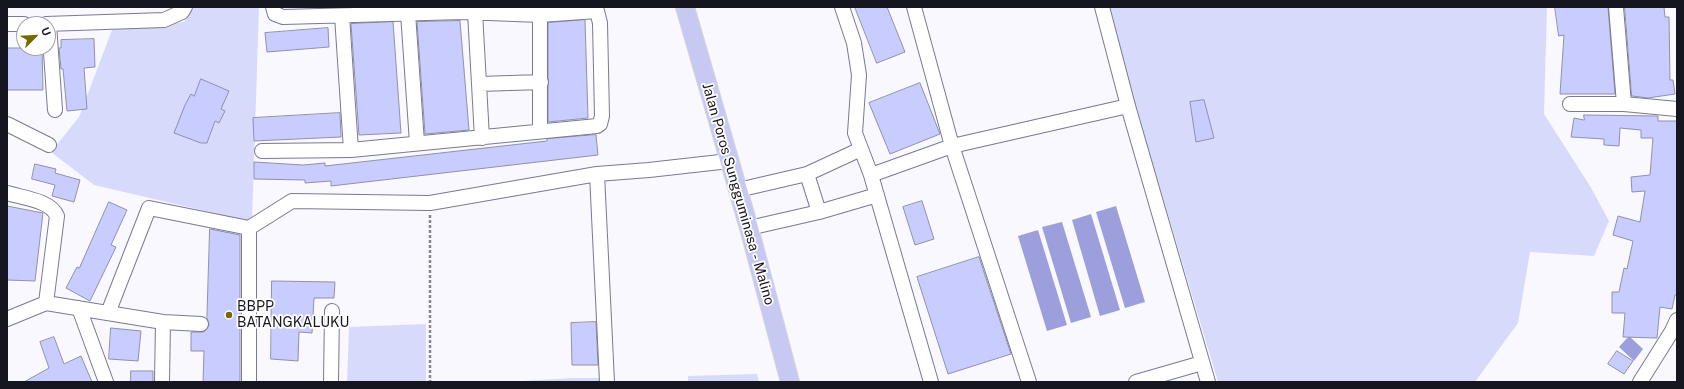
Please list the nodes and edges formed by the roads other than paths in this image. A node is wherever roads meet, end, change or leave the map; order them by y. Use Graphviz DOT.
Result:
graph roads {
  1 [pos="185,7"];
  2 [pos="272,7"];
  3 [pos="685,7"];
  4 [pos="842,7"];
  5 [pos="914,7"];
  6 [pos="1102,7"];
  7 [pos="1616,7"];
  8 [pos="475,12"];
  9 [pos="408,13"];
  10 [pos="342,16"];
  11 [pos="540,16"];
  12 [pos="56,24"];
  13 [pos="50,56"];
  14 [pos="541,82"];
  15 [pos="479,84"];
  16 [pos="1570,104"];
  17 [pos="1624,104"];
  18 [pos="1128,106"];
  19 [pos="1677,109"];
  20 [pos="54,110"];
  21 [pos="7,124"];
  22 [pos="540,130"];
  23 [pos="482,138"];
  24 [pos="417,143"];
  25 [pos="49,145"];
  26 [pos="952,146"];
  27 [pos="861,149"];
  28 [pos="351,150"];
  29 [pos="262,151"];
  30 [pos="729,161"];
  31 [pos="597,174"];
  32 [pos="807,174"];
  33 [pos="871,175"];
  34 [pos="738,190"];
  35 [pos="7,193"];
  36 [pos="877,195"];
  37 [pos="819,212"];
  38 [pos="249,228"];
  39 [pos="749,228"];
  40 [pos="46,303"];
  41 [pos="79,308"];
  42 [pos="332,311"];
  43 [pos="108,313"];
  44 [pos="7,319"];
  45 [pos="1677,320"];
  46 [pos="163,322"];
  47 [pos="201,324"];
  48 [pos="1202,363"];
  49 [pos="106,382"];
  50 [pos="162,382"];
  51 [pos="249,382"];
  52 [pos="331,382"];
  53 [pos="607,382"];
  54 [pos="790,382"];
  55 [pos="931,382"];
  56 [pos="1029,382"];
  57 [pos="1136,382"];
  58 [pos="1208,382"];
  59 [pos="1640,382"];
  1 -- 12 [label="street"];
  2 -- 10 [label="street"];
  3 -- 30 [label="main road, Jalan Poros Sungguminasa - Malino"];
  4 -- 27 [label="street"];
  5 -- 26 [label="street"];
  6 -- 18 [label="street"];
  7 -- 17 [label="street"];
  8 -- 9 [label="street"];
  8 -- 11 [label="street"];
  8 -- 15 [label="street"];
  9 -- 10 [label="street"];
  9 -- 24 [label="street"];
  10 -- 28 [label="street"];
  11 -- 14 [label="street"];
  11 -- 22 [label="street"];
  13 -- 20 [label="street"];
  14 -- 15 [label="street"];
  14 -- 22 [label="street"];
  15 -- 23 [label="street"];
  16 -- 17 [label="street"];
  17 -- 19 [label="street"];
  18 -- 26 [label="street"];
  18 -- 48 [label="street"];
  21 -- 25 [label="street"];
  22 -- 23 [label="street"];
  23 -- 24 [label="street"];
  24 -- 28 [label="street"];
  26 -- 33 [label="street"];
  26 -- 56 [label="street"];
  27 -- 32 [label="street"];
  27 -- 33 [label="street"];
  28 -- 29 [label="street"];
  30 -- 31 [label="street"];
  30 -- 34 [label="main road, Jalan Poros Sungguminasa - Malino"];
  31 -- 38 [label="street"];
  31 -- 53 [label="street"];
  32 -- 34 [label="street"];
  32 -- 37 [label="street"];
  33 -- 36 [label="street"];
  34 -- 39 [label="main road, Jalan Poros Sungguminasa - Malino"];
  35 -- 40 [label="street"];
  36 -- 37 [label="street"];
  36 -- 55 [label="street"];
  37 -- 39 [label="street"];
  38 -- 43 [label="street"];
  38 -- 51 [label="street"];
  39 -- 54 [label="main road, Jalan Poros Sungguminasa - Malino"];
  40 -- 41 [label="street"];
  40 -- 44 [label="street"];
  41 -- 43 [label="street"];
  41 -- 49 [label="street"];
  42 -- 52 [label="street"];
  43 -- 46 [label="street"];
  45 -- 59 [label="street"];
  46 -- 47 [label="street"];
  46 -- 50 [label="street"];
  48 -- 57 [label="street"];
  48 -- 58 [label="street"];
}
